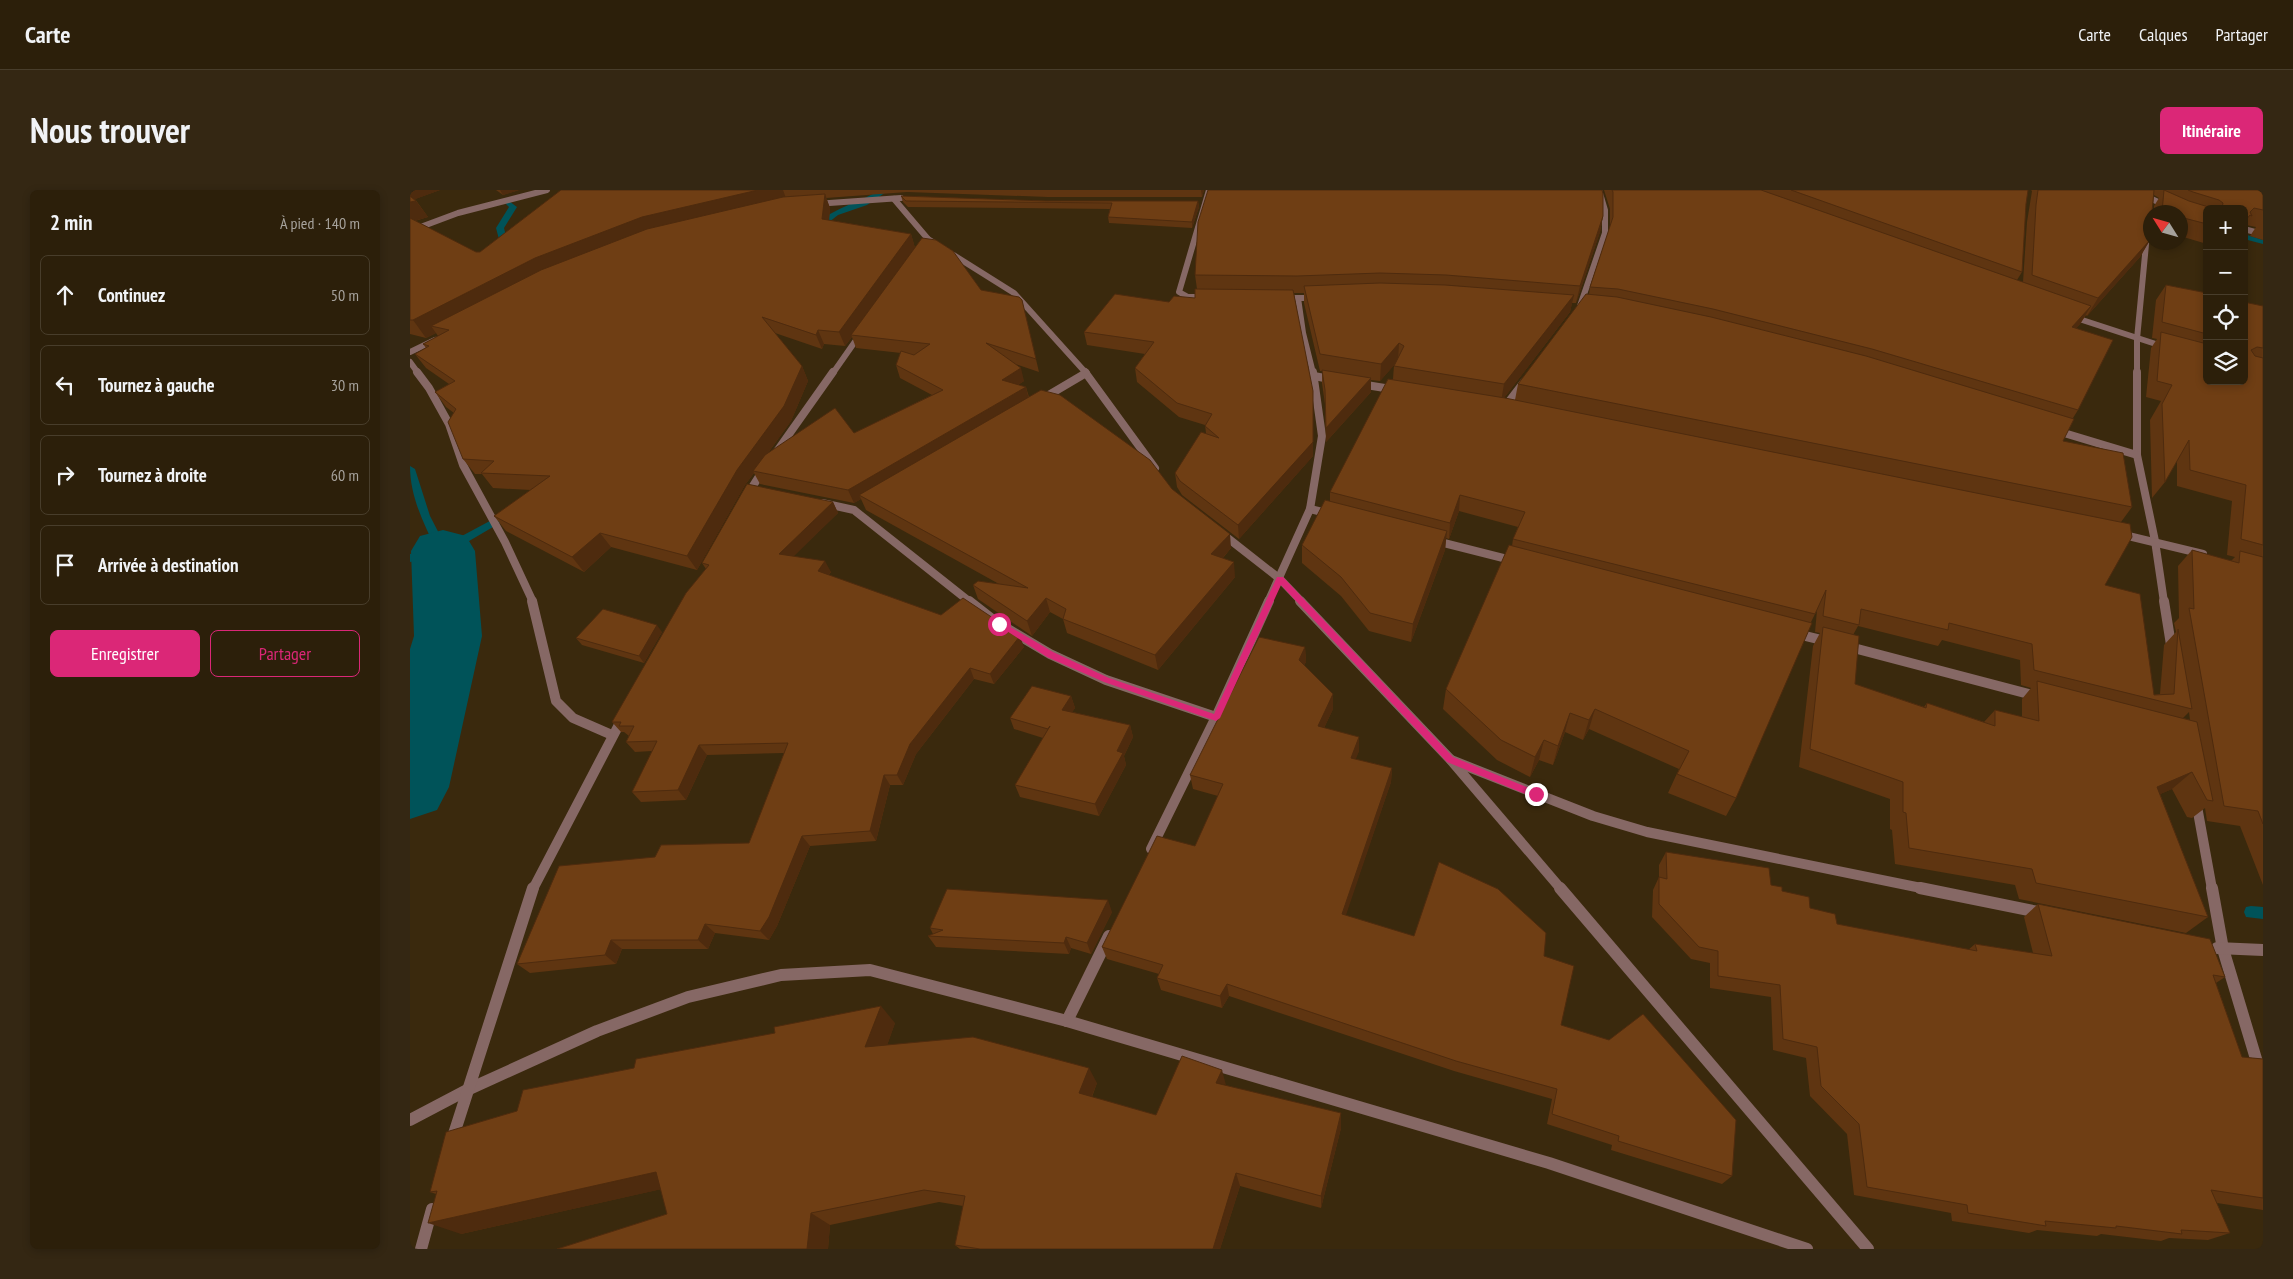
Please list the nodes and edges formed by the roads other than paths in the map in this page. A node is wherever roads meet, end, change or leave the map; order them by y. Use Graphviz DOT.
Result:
graph roads {
  1 [pos="547,190"];
  2 [pos="901,190"];
  3 [pos="1209,190"];
  4 [pos="1599,190"];
  5 [pos="2132,190"];
  6 [pos="894,199"];
  7 [pos="1213,201"];
  8 [pos="1194,202"];
  9 [pos="1204,202"];
  10 [pos="808,205"];
  11 [pos="2156,205"];
  12 [pos="2248,230"];
  13 [pos="410,231"];
  14 [pos="2263,234"];
  15 [pos="928,239"];
  16 [pos="2146,250"];
  17 [pos="917,254"];
  18 [pos="1216,297"];
  19 [pos="1325,297"];
  20 [pos="1271,298"];
  21 [pos="1298,298"];
  22 [pos="1571,307"];
  23 [pos="1584,308"];
  24 [pos="2063,313"];
  25 [pos="1574,316"];
  26 [pos="866,326"];
  27 [pos="443,336"];
  28 [pos="2137,339"];
  29 [pos="410,342"];
  30 [pos="425,345"];
  31 [pos="2173,349"];
  32 [pos="410,352"];
  33 [pos="410,362"];
  34 [pos="1086,373"];
  35 [pos="1314,376"];
  36 [pos="1527,378"];
  37 [pos="1343,381"];
  38 [pos="1352,383"];
  39 [pos="1409,392"];
  40 [pos="1034,404"];
  41 [pos="1494,407"];
  42 [pos="1504,408"];
  43 [pos="1514,410"];
  44 [pos="2046,428"];
  45 [pos="2137,455"];
  46 [pos="1161,476"];
  47 [pos="816,502"];
  48 [pos="741,506"];
  49 [pos="1310,509"];
  50 [pos="1339,516"];
  51 [pos="1209,524"];
  52 [pos="2107,531"];
  53 [pos="1425,538"];
  54 [pos="2155,541"];
  55 [pos="2209,556"];
  56 [pos="1521,563"];
  57 [pos="1280,579"];
  58 [pos="1780,629"];
  59 [pos="2173,657"];
  60 [pos="2050,699"];
  61 [pos="627,709"];
  62 [pos="1216,718"];
  63 [pos="612,735"];
  64 [pos="1450,759"];
  65 [pos="2195,793"];
  66 [pos="1146,860"];
  67 [pos="2057,916"];
  68 [pos="1115,923"];
  69 [pos="2204,945"];
  70 [pos="2223,949"];
  71 [pos="2263,950"];
  72 [pos="1066,1021"];
  73 [pos="2263,1082"];
  74 [pos="467,1090"];
  75 [pos="412,1120"];
  76 [pos="448,1156"];
  77 [pos="437,1193"];
  78 [pos="420,1249"];
  79 [pos="1808,1249"];
  80 [pos="1868,1249"];
  1 -- 13 [label="street"];
  2 -- 6 [label="street"];
  3 -- 9 [label="street"];
  4 -- 23 [label="street"];
  5 -- 11 [label="street"];
  6 -- 10 [label="street"];
  6 -- 15 [label="street"];
  7 -- 9 [label="street"];
  8 -- 9 [label="street"];
  9 -- 18 [label="street"];
  12 -- 14 [label="street"];
  15 -- 17 [label="street"];
  15 -- 34 [label="street"];
  16 -- 28 [label="street"];
  19 -- 21 [label="street"];
  20 -- 21 [label="street"];
  21 -- 35 [label="street"];
  22 -- 23 [label="street"];
  23 -- 25 [label="street"];
  24 -- 28 [label="street"];
  26 -- 48 [label="street"];
  27 -- 30 [label="street"];
  28 -- 31 [label="street"];
  28 -- 45 [label="street"];
  29 -- 30 [label="street"];
  30 -- 32 [label="street"];
  33 -- 63 [label="street"];
  34 -- 40 [label="street"];
  34 -- 46 [label="street"];
  35 -- 37 [label="street"];
  35 -- 49 [label="street"];
  36 -- 42 [label="street"];
  38 -- 39 [label="street"];
  41 -- 42 [label="street"];
  42 -- 43 [label="street"];
  44 -- 45 [label="street"];
  45 -- 54 [label="street"];
  47 -- 62 [label="street"];
  49 -- 50 [label="street"];
  49 -- 57 [label="street"];
  51 -- 57 [label="street"];
  52 -- 54 [label="street"];
  53 -- 56 [label="street"];
  54 -- 55 [label="street"];
  54 -- 59 [label="street"];
  57 -- 62 [label="street"];
  57 -- 64 [label="street"];
  58 -- 60 [label="street"];
  61 -- 63 [label="street"];
  62 -- 66 [label="street"];
  63 -- 74 [label="street"];
  64 -- 67 [label="street"];
  64 -- 80 [label="street"];
  65 -- 70 [label="street"];
  68 -- 72 [label="street"];
  69 -- 70 [label="street"];
  70 -- 71 [label="street"];
  70 -- 73 [label="street"];
  72 -- 74 [label="street"];
  72 -- 79 [label="street"];
  74 -- 75 [label="street"];
  74 -- 76 [label="street"];
  77 -- 78 [label="street"];
}
